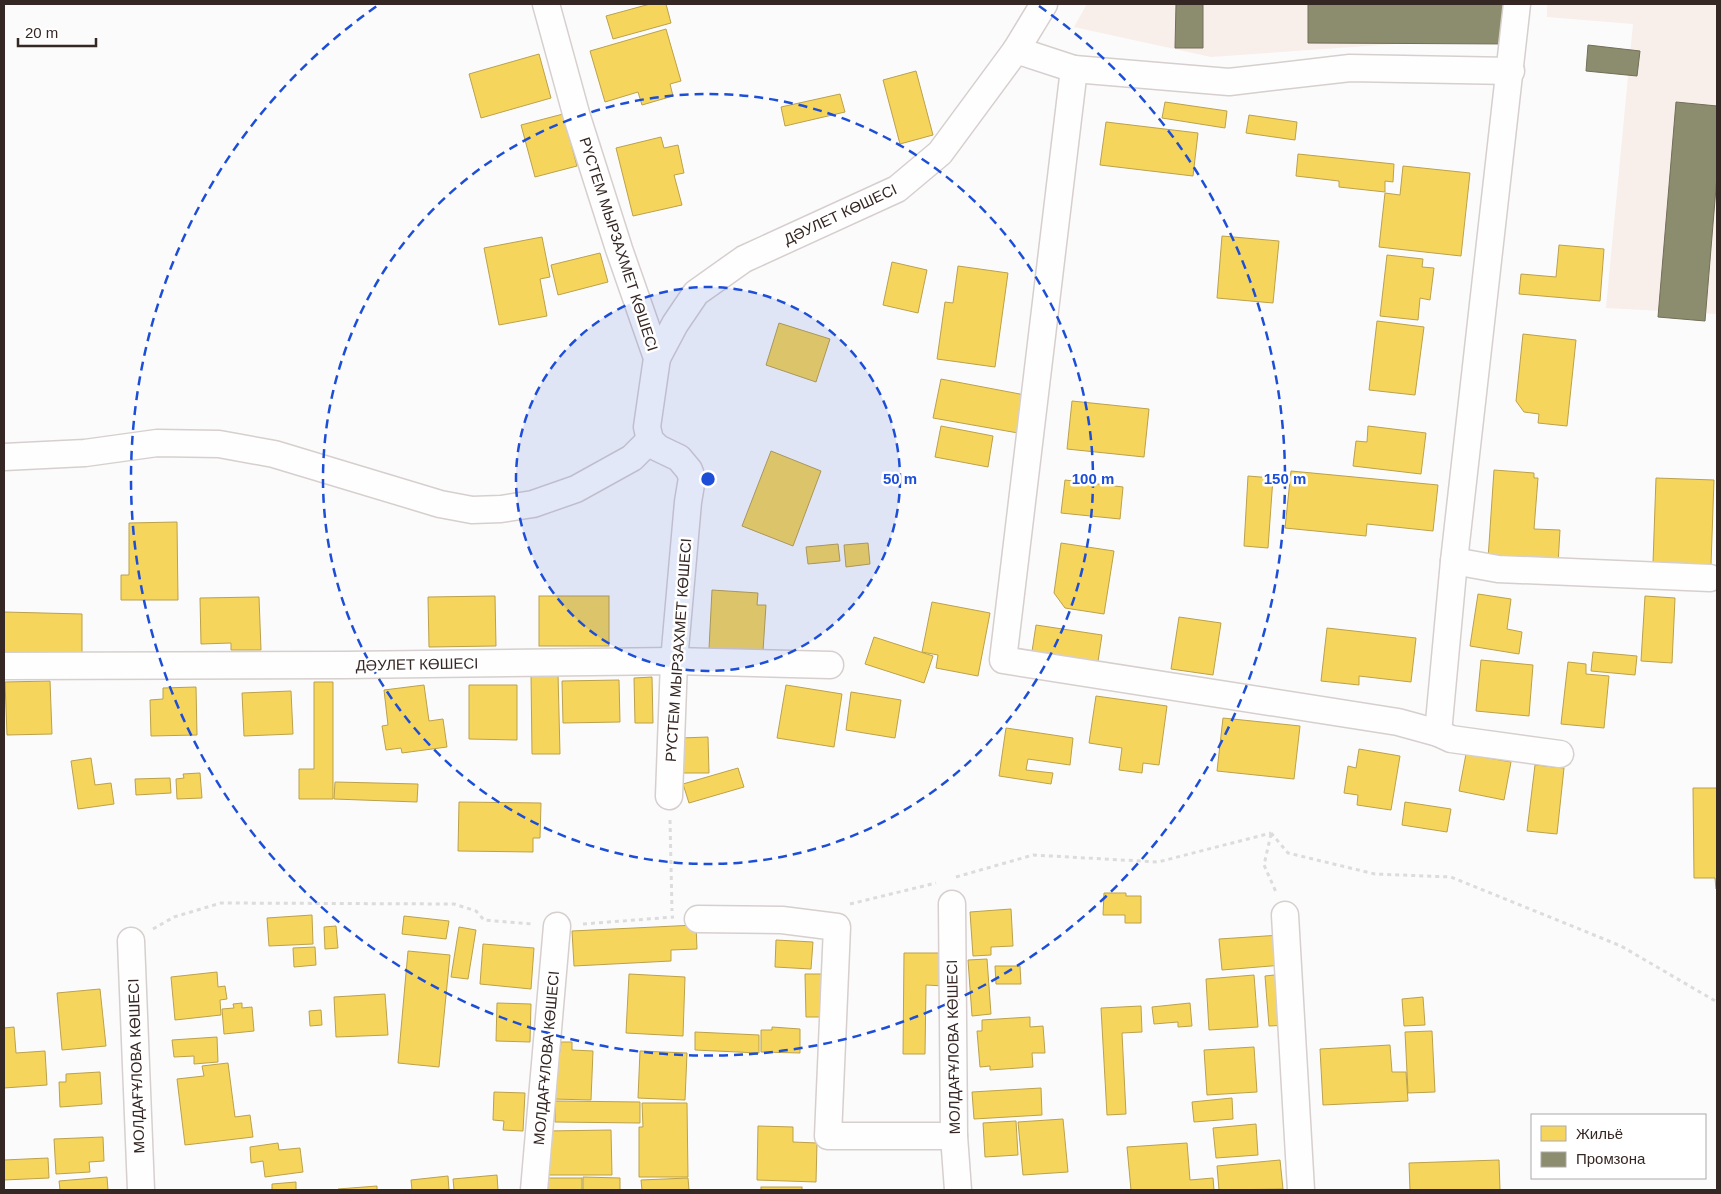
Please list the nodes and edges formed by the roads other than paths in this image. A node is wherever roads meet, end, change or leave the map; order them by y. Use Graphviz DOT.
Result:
graph roads {
  1 [pos="546,4"];
  2 [pos="1044,4"];
  3 [pos="1517,4"];
  4 [pos="1016,50"];
  5 [pos="1074,69"];
  6 [pos="1511,71"];
  7 [pos="657,358"];
  8 [pos="650,440"];
  9 [pos="4,457"];
  10 [pos="1454,561"];
  11 [pos="1710,578"];
  12 [pos="674,661"];
  13 [pos="830,664"];
  14 [pos="4,666"];
  15 [pos="1438,733"];
  16 [pos="1560,754"];
  17 [pos="669,796"];
  18 [pos="949,888"];
  19 [pos="1285,915"];
  20 [pos="698,919"];
  21 [pos="557,926"];
  22 [pos="131,941"];
  23 [pos="954,1136"];
  24 [pos="141,1190"];
  25 [pos="534,1190"];
  26 [pos="958,1190"];
  27 [pos="1301,1190"];
  1 -- 7 [label="street, РҮСТЕМ МЫРЗАХМЕТ КӨШЕСІ"];
  2 -- 4 [label="street, ДӘУЛЕТ КӨШЕСІ"];
  3 -- 6 [label="street"];
  4 -- 5 [label="street"];
  4 -- 7 [label="street, ДӘУЛЕТ КӨШЕСІ"];
  5 -- 6 [label="street"];
  5 -- 15 [label="street"];
  6 -- 10 [label="street"];
  7 -- 8 [label="street, РҮСТЕМ МЫРЗАХМЕТ КӨШЕСІ"];
  8 -- 9 [label="street"];
  8 -- 12 [label="street, РҮСТЕМ МЫРЗАХМЕТ КӨШЕСІ"];
  10 -- 11 [label="street"];
  10 -- 15 [label="street"];
  12 -- 13 [label="street, ДӘУЛЕТ КӨШЕСІ"];
  12 -- 14 [label="street, ДӘУЛЕТ КӨШЕСІ"];
  12 -- 17 [label="street, РҮСТЕМ МЫРЗАХМЕТ КӨШЕСІ"];
  15 -- 16 [label="street"];
  18 -- 23 [label="street, МОЛДАҒҰЛОВА КӨШЕСІ"];
  19 -- 27 [label="street"];
  20 -- 23 [label="street"];
  21 -- 25 [label="street, МОЛДАҒҰЛОВА КӨШЕСІ"];
  22 -- 24 [label="street, МОЛДАҒҰЛОВА КӨШЕСІ"];
  23 -- 26 [label="street, МОЛДАҒҰЛОВА КӨШЕСІ"];
}
